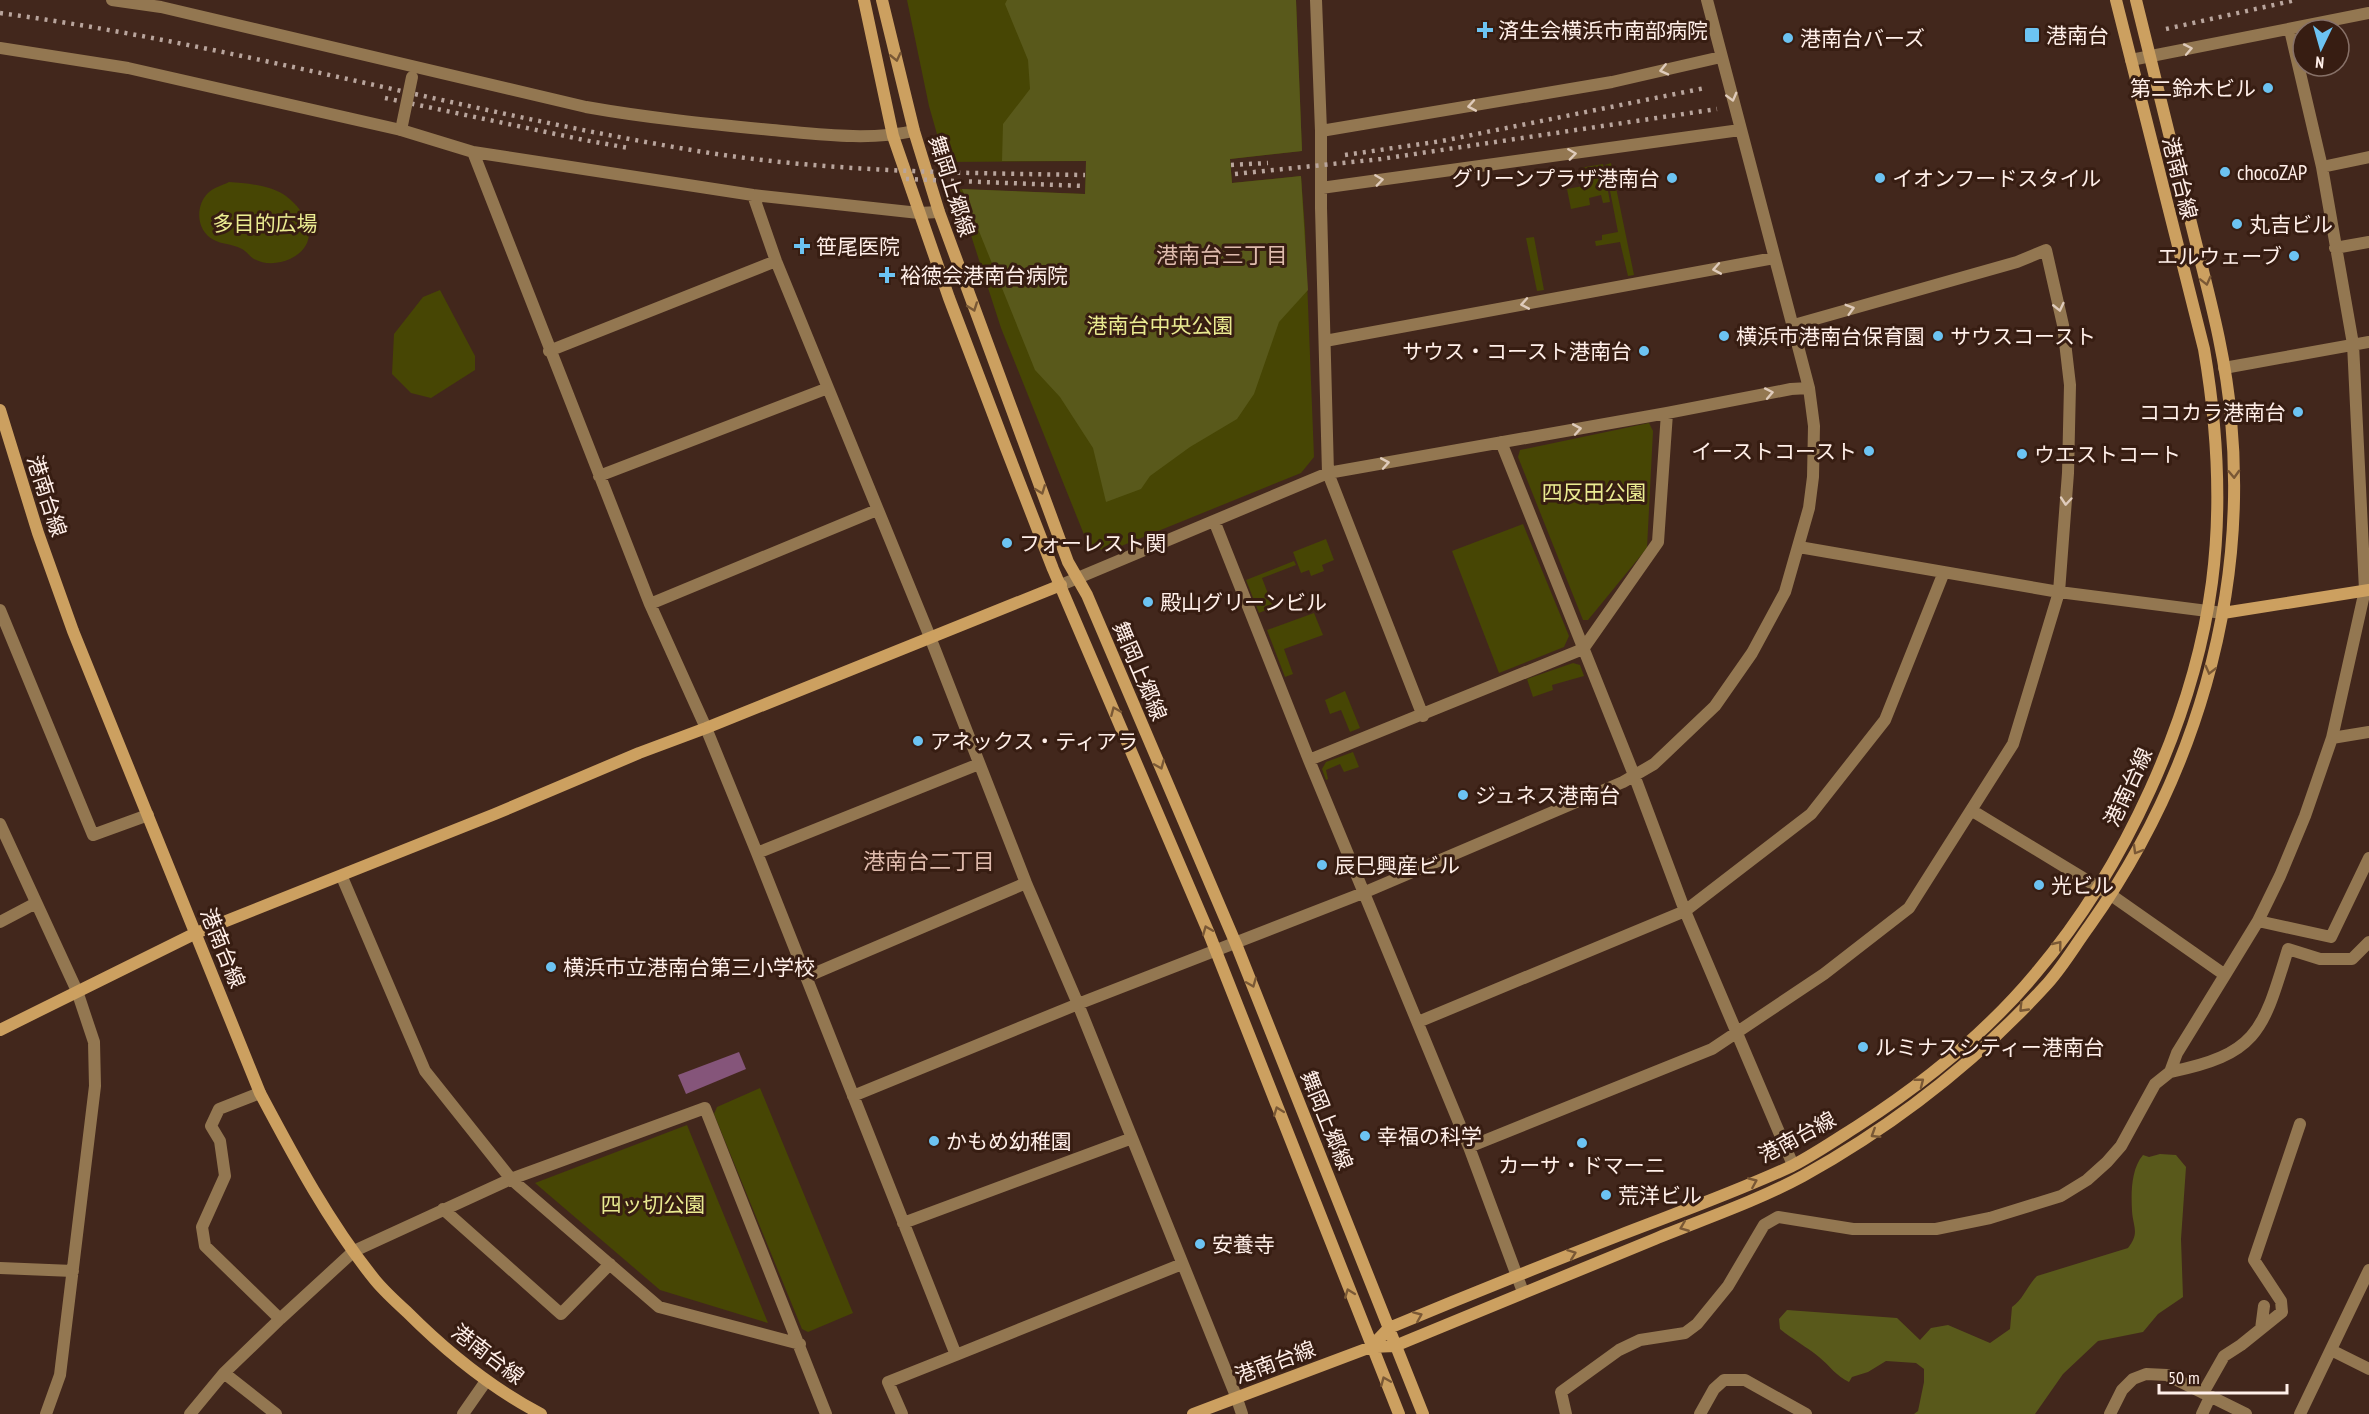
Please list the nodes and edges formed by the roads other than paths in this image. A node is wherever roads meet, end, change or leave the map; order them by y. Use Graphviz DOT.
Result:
graph roads {
  1 [pos="112,0"];
  2 [pos="864,0"];
  3 [pos="882,0"];
  4 [pos="1316,0"];
  5 [pos="1707,0"];
  6 [pos="2116,0"];
  7 [pos="2136,0"];
  8 [pos="2369,13"];
  9 [pos="2290,30"];
  10 [pos="0,48"];
  11 [pos="1721,57"];
  12 [pos="2150,57"];
  13 [pos="2131,60"];
  14 [pos="413,72"];
  15 [pos="401,130"];
  16 [pos="1740,130"];
  17 [pos="914,131"];
  18 [pos="1321,132"];
  19 [pos="893,136"];
  20 [pos="473,152"];
  21 [pos="2369,157"];
  22 [pos="2322,167"];
  23 [pos="1321,189"];
  24 [pos="753,195"];
  25 [pos="939,212"];
  26 [pos="920,213"];
  27 [pos="2369,242"];
  28 [pos="2335,248"];
  29 [pos="1774,258"];
  30 [pos="776,261"];
  31 [pos="1794,325"];
  32 [pos="1325,341"];
  33 [pos="2369,342"];
  34 [pos="2354,344"];
  35 [pos="549,351"];
  36 [pos="2224,368"];
  37 [pos="828,388"];
  38 [pos="1809,388"];
  39 [pos="0,410"];
  40 [pos="1667,413"];
  41 [pos="2363,419"];
  42 [pos="4,437"];
  43 [pos="1501,442"];
  44 [pos="1328,473"];
  45 [pos="599,476"];
  46 [pos="877,510"];
  47 [pos="1215,523"];
  48 [pos="1799,548"];
  49 [pos="1944,572"];
  50 [pos="1078,579"];
  51 [pos="1061,585"];
  52 [pos="2367,590"];
  53 [pos="2059,592"];
  54 [pos="650,604"];
  55 [pos="0,610"];
  56 [pos="2207,611"];
  57 [pos="2223,613"];
  58 [pos="930,637"];
  59 [pos="1583,649"];
  60 [pos="1423,716"];
  61 [pos="706,728"];
  62 [pos="2369,732"];
  63 [pos="2332,738"];
  64 [pos="1309,760"];
  65 [pos="979,764"];
  66 [pos="1634,775"];
  67 [pos="1971,810"];
  68 [pos="148,815"];
  69 [pos="0,824"];
  70 [pos="758,853"];
  71 [pos="2369,858"];
  72 [pos="342,877"];
  73 [pos="1026,883"];
  74 [pos="2097,886"];
  75 [pos="1363,893"];
  76 [pos="2111,895"];
  77 [pos="36,903"];
  78 [pos="1685,911"];
  79 [pos="2258,921"];
  80 [pos="0,922"];
  81 [pos="196,933"];
  82 [pos="2369,942"];
  83 [pos="1236,944"];
  84 [pos="1216,951"];
  85 [pos="2225,975"];
  86 [pos="806,977"];
  87 [pos="77,991"];
  88 [pos="1078,1004"];
  89 [pos="1418,1022"];
  90 [pos="0,1030"];
  91 [pos="1736,1035"];
  92 [pos="2170,1072"];
  93 [pos="260,1093"];
  94 [pos="853,1096"];
  95 [pos="2300,1124"];
  96 [pos="1132,1138"];
  97 [pos="1469,1147"];
  98 [pos="1792,1165"];
  99 [pos="511,1179"];
  100 [pos="443,1209"];
  101 [pos="903,1224"];
  102 [pos="354,1251"];
  103 [pos="610,1264"];
  104 [pos="1182,1264"];
  105 [pos="0,1268"];
  106 [pos="2369,1270"];
  107 [pos="73,1271"];
  108 [pos="1517,1275"];
  109 [pos="1523,1292"];
  110 [pos="2264,1306"];
  111 [pos="280,1319"];
  112 [pos="1389,1328"];
  113 [pos="2261,1329"];
  114 [pos="800,1344"];
  115 [pos="1395,1346"];
  116 [pos="1371,1347"];
  117 [pos="2331,1350"];
  118 [pos="956,1355"];
  119 [pos="2369,1368"];
  120 [pos="224,1373"];
  121 [pos="486,1382"];
  122 [pos="2207,1395"];
  123 [pos="1236,1396"];
  124 [pos="1784,1409"];
  125 [pos="46,1414"];
  126 [pos="190,1414"];
  127 [pos="276,1414"];
  128 [pos="464,1414"];
  129 [pos="541,1414"];
  130 [pos="826,1414"];
  131 [pos="902,1414"];
  132 [pos="1193,1414"];
  133 [pos="1242,1414"];
  134 [pos="1399,1414"];
  135 [pos="1423,1414"];
  136 [pos="1566,1414"];
  137 [pos="1700,1414"];
  138 [pos="1806,1414"];
  139 [pos="2110,1414"];
  140 [pos="2202,1414"];
  141 [pos="2246,1414"];
  142 [pos="2300,1414"];
  1 -- 14 [label="street"];
  2 -- 19 [label="street, 舞岡上郷線"];
  3 -- 17 [label="street, 舞岡上郷線, one-way"];
  4 -- 18 [label="street"];
  5 -- 11 [label="street"];
  6 -- 13 [label="street, 港南台線"];
  7 -- 12 [label="street, 港南台線"];
  8 -- 9 [label="street"];
  12 -- 9 [label="street, one-way"];
  9 -- 22 [label="street"];
  10 -- 15 [label="street"];
  11 -- 16 [label="street, one-way"];
  11 -- 18 [label="street, one-way"];
  12 -- 13 [label="street"];
  12 -- 36 [label="street, 港南台線, one-way"];
  13 -- 56 [label="street, 港南台線"];
  14 -- 15 [label="street, bridge"];
  14 -- 19 [label="street"];
  15 -- 20 [label="street"];
  23 -- 16 [label="street, one-way"];
  16 -- 29 [label="street"];
  17 -- 19 [label="street"];
  17 -- 25 [label="street, 舞岡上郷線"];
  18 -- 23 [label="street"];
  19 -- 26 [label="street, 舞岡上郷線"];
  20 -- 24 [label="street"];
  20 -- 35 [label="street"];
  21 -- 22 [label="street"];
  22 -- 28 [label="street"];
  23 -- 32 [label="street"];
  24 -- 26 [label="street"];
  24 -- 30 [label="street"];
  25 -- 26 [label="street"];
  25 -- 50 [label="street, 舞岡上郷線, one-way"];
  26 -- 51 [label="street, 舞岡上郷線"];
  27 -- 28 [label="street"];
  28 -- 34 [label="street"];
  29 -- 31 [label="street"];
  29 -- 32 [label="street, one-way"];
  30 -- 35 [label="street"];
  30 -- 37 [label="street"];
  31 -- 38 [label="street"];
  31 -- 53 [label="street, one-way"];
  32 -- 44 [label="street"];
  33 -- 34 [label="street"];
  34 -- 36 [label="street"];
  34 -- 41 [label="street"];
  35 -- 45 [label="street"];
  36 -- 57 [label="street, 港南台線, one-way"];
  37 -- 45 [label="street"];
  37 -- 46 [label="street"];
  40 -- 38 [label="street, one-way"];
  38 -- 48 [label="street"];
  39 -- 42 [label="street, 港南台線"];
  43 -- 40 [label="street, one-way"];
  40 -- 59 [label="street"];
  41 -- 52 [label="street"];
  42 -- 68 [label="street, 港南台線"];
  44 -- 43 [label="street, one-way"];
  43 -- 59 [label="street"];
  44 -- 47 [label="street"];
  44 -- 60 [label="street"];
  45 -- 54 [label="street"];
  46 -- 54 [label="street"];
  46 -- 58 [label="street"];
  47 -- 50 [label="street"];
  47 -- 64 [label="street"];
  48 -- 49 [label="street"];
  48 -- 66 [label="street"];
  49 -- 53 [label="street"];
  49 -- 78 [label="street"];
  50 -- 51 [label="street"];
  50 -- 83 [label="street, 舞岡上郷線, one-way"];
  51 -- 58 [label="street"];
  84 -- 51 [label="street, 舞岡上郷線, one-way"];
  52 -- 57 [label="street"];
  52 -- 63 [label="street"];
  53 -- 56 [label="street"];
  53 -- 67 [label="street"];
  54 -- 61 [label="street"];
  55 -- 68 [label="street"];
  56 -- 57 [label="street"];
  56 -- 74 [label="street, 港南台線"];
  57 -- 76 [label="street, 港南台線, one-way"];
  58 -- 61 [label="street"];
  58 -- 65 [label="street"];
  59 -- 60 [label="street"];
  59 -- 66 [label="street"];
  60 -- 64 [label="street"];
  61 -- 70 [label="street"];
  61 -- 72 [label="street"];
  62 -- 63 [label="street"];
  63 -- 79 [label="street"];
  64 -- 75 [label="street"];
  65 -- 70 [label="street"];
  65 -- 73 [label="street"];
  66 -- 75 [label="street"];
  66 -- 78 [label="street"];
  67 -- 74 [label="street"];
  67 -- 91 [label="street"];
  68 -- 81 [label="street, 港南台線"];
  69 -- 77 [label="street"];
  70 -- 86 [label="street"];
  71 -- 79 [label="street"];
  72 -- 81 [label="street"];
  72 -- 99 [label="street"];
  73 -- 86 [label="street"];
  73 -- 88 [label="street"];
  74 -- 76 [label="street"];
  98 -- 74 [label="street, 港南台線, one-way"];
  75 -- 83 [label="street"];
  75 -- 89 [label="street"];
  76 -- 85 [label="street"];
  76 -- 109 [label="street, 港南台線, one-way"];
  77 -- 80 [label="street"];
  77 -- 87 [label="street"];
  78 -- 89 [label="street"];
  78 -- 91 [label="street"];
  79 -- 85 [label="street"];
  81 -- 87 [label="street"];
  81 -- 93 [label="street, 港南台線"];
  82 -- 92 [label="street"];
  83 -- 84 [label="street"];
  83 -- 112 [label="street, 舞岡上郷線, one-way"];
  84 -- 88 [label="street"];
  116 -- 84 [label="street, 舞岡上郷線, one-way"];
  85 -- 92 [label="street"];
  86 -- 94 [label="street"];
  87 -- 90 [label="street"];
  87 -- 107 [label="street"];
  88 -- 94 [label="street"];
  88 -- 96 [label="street"];
  89 -- 97 [label="street"];
  91 -- 97 [label="street"];
  91 -- 98 [label="street"];
  92 -- 136 [label="street"];
  93 -- 102 [label="street, 港南台線"];
  93 -- 111 [label="street"];
  94 -- 101 [label="street"];
  95 -- 113 [label="street"];
  96 -- 101 [label="street"];
  96 -- 104 [label="street"];
  97 -- 108 [label="street"];
  108 -- 98 [label="street, 港南台線, one-way"];
  99 -- 100 [label="street"];
  99 -- 103 [label="street"];
  99 -- 114 [label="street"];
  100 -- 102 [label="street"];
  100 -- 103 [label="street"];
  101 -- 118 [label="street"];
  102 -- 111 [label="street"];
  102 -- 121 [label="street, 港南台線"];
  103 -- 114 [label="street"];
  104 -- 118 [label="street"];
  104 -- 123 [label="street"];
  105 -- 107 [label="street"];
  106 -- 117 [label="street"];
  107 -- 125 [label="street"];
  108 -- 109 [label="street"];
  112 -- 108 [label="street, 港南台線, one-way"];
  109 -- 115 [label="street, 港南台線"];
  110 -- 113 [label="street"];
  111 -- 120 [label="street"];
  112 -- 115 [label="street, 舞岡上郷線"];
  112 -- 116 [label="street"];
  113 -- 122 [label="street"];
  114 -- 130 [label="street"];
  115 -- 116 [label="street"];
  115 -- 135 [label="street, 舞岡上郷線"];
  116 -- 123 [label="street, 港南台線"];
  134 -- 116 [label="street, 舞岡上郷線, one-way"];
  117 -- 119 [label="street"];
  117 -- 142 [label="street"];
  118 -- 131 [label="street"];
  120 -- 126 [label="street"];
  120 -- 127 [label="street"];
  121 -- 128 [label="street"];
  121 -- 129 [label="street, 港南台線"];
  122 -- 139 [label="street"];
  122 -- 140 [label="street"];
  122 -- 141 [label="street"];
  123 -- 132 [label="street, 港南台線"];
  123 -- 133 [label="street"];
  124 -- 137 [label="street"];
  124 -- 138 [label="street"];
}
